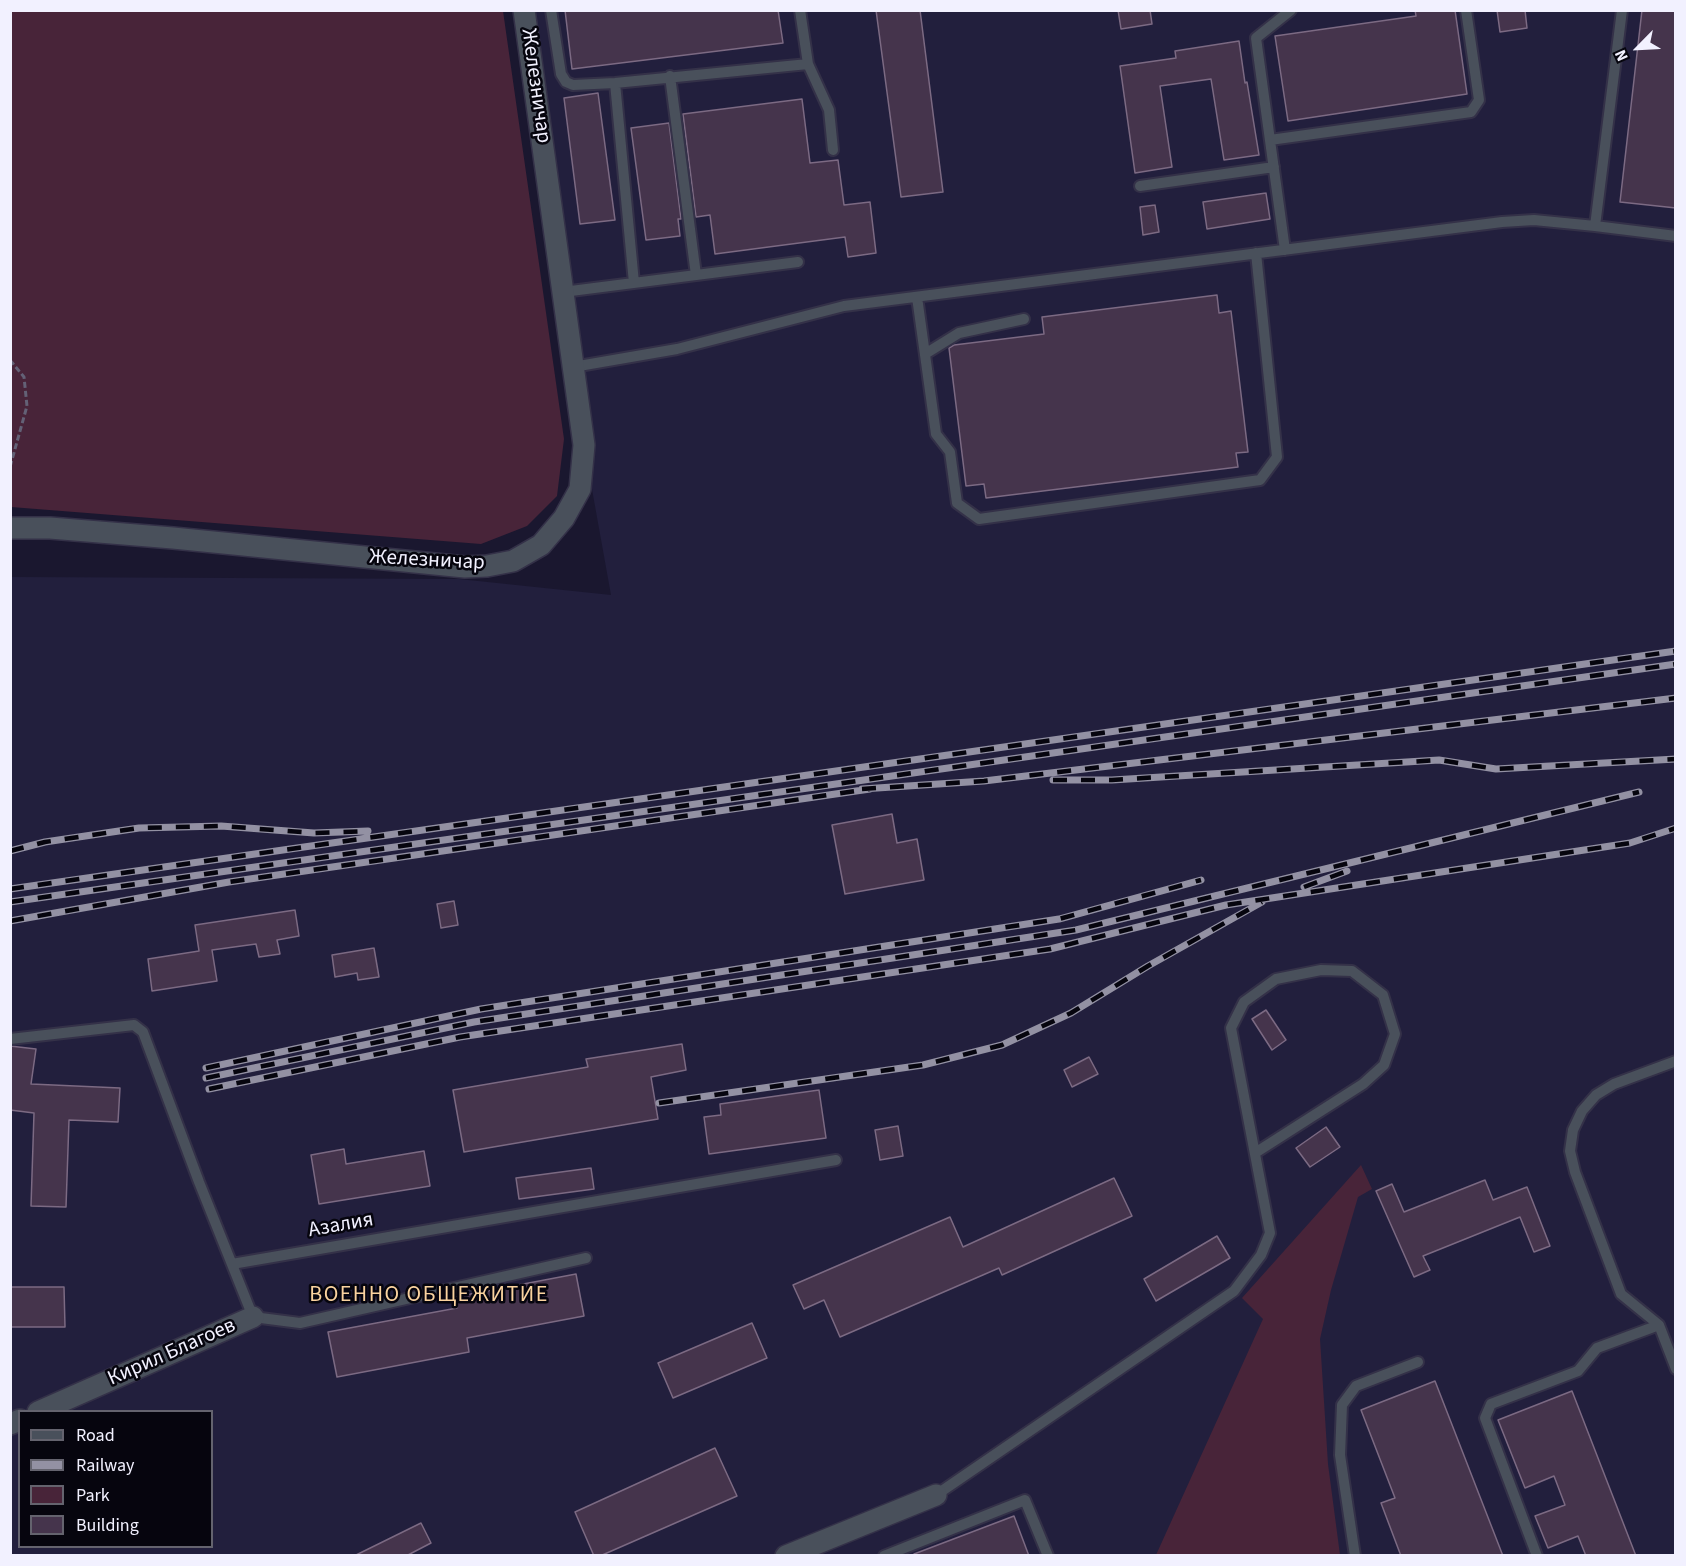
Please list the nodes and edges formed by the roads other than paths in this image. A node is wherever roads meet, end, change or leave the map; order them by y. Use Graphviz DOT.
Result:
graph roads {
  1 [pos="525,10"];
  2 [pos="551,10"];
  3 [pos="800,10"];
  4 [pos="1291,10"];
  5 [pos="1466,10"];
  6 [pos="1622,10"];
  7 [pos="808,64"];
  8 [pos="670,76"];
  9 [pos="615,83"];
  10 [pos="1270,140"];
  11 [pos="833,150"];
  12 [pos="1274,167"];
  13 [pos="1140,186"];
  14 [pos="1595,226"];
  15 [pos="1676,236"];
  16 [pos="1285,250"];
  17 [pos="1256,253"];
  18 [pos="798,262"];
  19 [pos="696,275"];
  20 [pos="634,283"];
  21 [pos="563,292"];
  22 [pos="917,297"];
  23 [pos="1024,319"];
  24 [pos="925,354"];
  25 [pos="573,367"];
  26 [pos="10,528"];
  27 [pos="10,1039"];
  28 [pos="1676,1061"];
  29 [pos="1255,1153"];
  30 [pos="836,1160"];
  31 [pos="586,1258"];
  32 [pos="232,1264"];
  33 [pos="254,1317"];
  34 [pos="1659,1325"];
  35 [pos="1418,1362"];
  36 [pos="1676,1369"];
  37 [pos="43,1410"];
  38 [pos="936,1495"];
  39 [pos="786,1556"];
  40 [pos="884,1556"];
  41 [pos="1047,1556"];
  42 [pos="1355,1556"];
  43 [pos="1537,1556"];
  1 -- 21 [label="street, Железничар"];
  2 -- 9 [label="lane"];
  3 -- 7 [label="lane"];
  4 -- 10 [label="lane"];
  5 -- 10 [label="lane"];
  6 -- 14 [label="lane"];
  7 -- 8 [label="lane"];
  7 -- 11 [label="lane"];
  8 -- 9 [label="lane"];
  8 -- 19 [label="lane"];
  9 -- 20 [label="lane"];
  10 -- 12 [label="lane"];
  12 -- 13 [label="lane"];
  12 -- 16 [label="lane"];
  14 -- 15 [label="lane"];
  14 -- 16 [label="lane"];
  16 -- 17 [label="lane"];
  17 -- 22 [label="lane"];
  17 -- 24 [label="lane"];
  18 -- 19 [label="lane"];
  19 -- 20 [label="lane"];
  20 -- 21 [label="lane"];
  21 -- 25 [label="street, Железничар"];
  22 -- 24 [label="lane"];
  22 -- 25 [label="lane"];
  23 -- 24 [label="lane"];
  25 -- 26 [label="street, Железничар"];
  27 -- 32 [label="lane"];
  28 -- 34 [label="lane"];
  29 -- 29 [label="lane"];
  29 -- 38 [label="lane"];
  30 -- 32 [label="lane, Азалия"];
  31 -- 33 [label="lane"];
  32 -- 33 [label="lane, Кирил Благоев"];
  33 -- 37 [label="street, Кирил Благоев"];
  34 -- 36 [label="lane"];
  34 -- 43 [label="lane"];
  35 -- 42 [label="lane"];
  38 -- 39 [label="street"];
  40 -- 41 [label="lane"];
}
